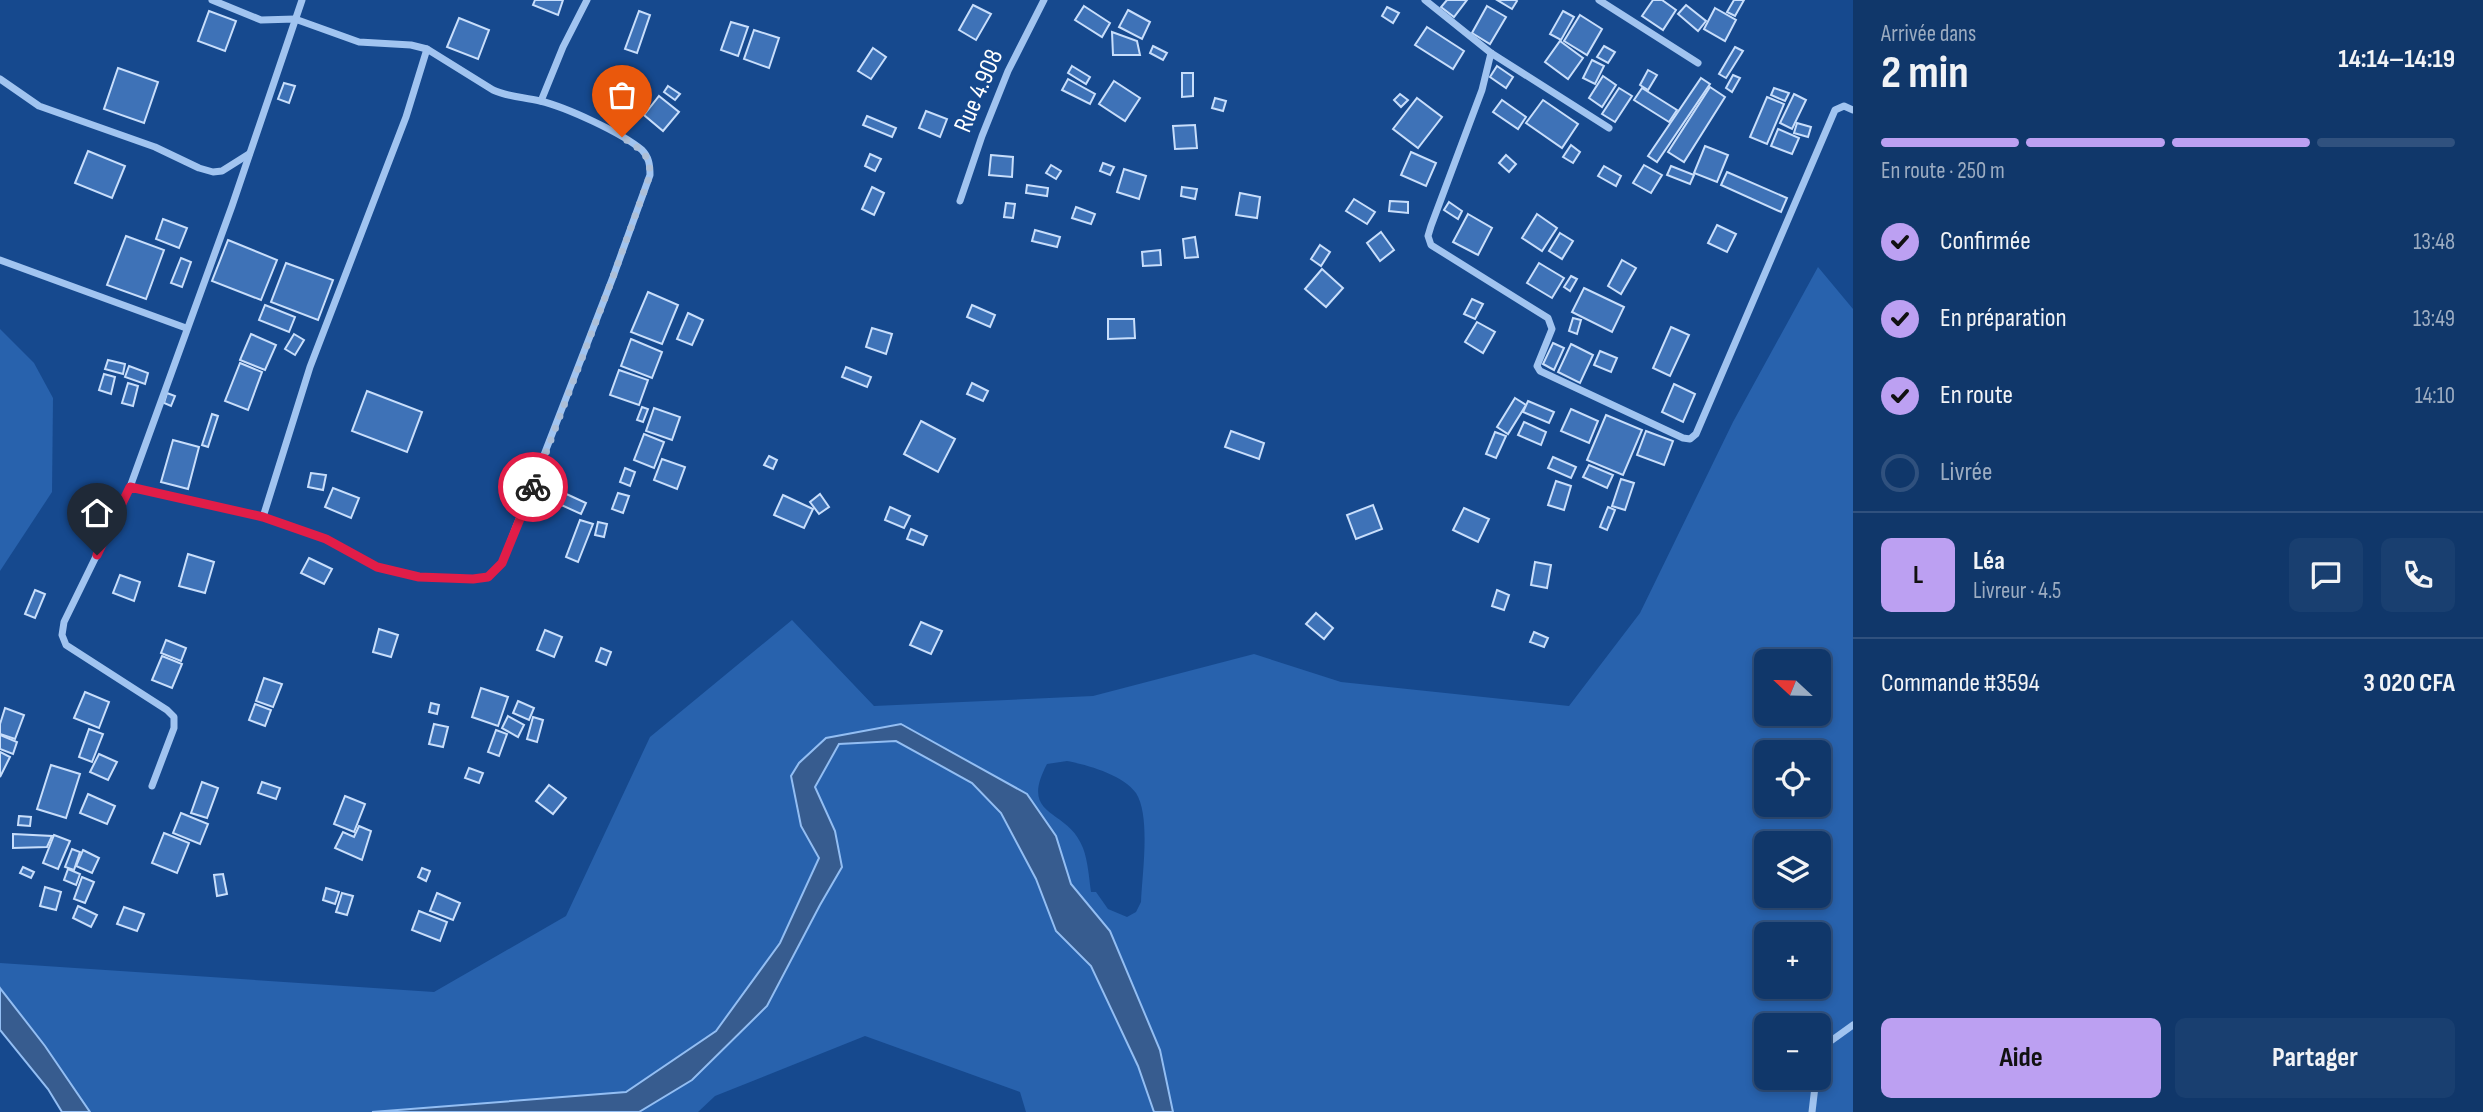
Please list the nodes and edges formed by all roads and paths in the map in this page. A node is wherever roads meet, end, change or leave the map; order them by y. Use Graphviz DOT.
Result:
graph roads {
  1 [pos="212,0"];
  2 [pos="302,0"];
  3 [pos="587,0"];
  4 [pos="1044,0"];
  5 [pos="1599,0"];
  6 [pos="1430,2"];
  7 [pos="295,19"];
  8 [pos="427,49"];
  9 [pos="1491,53"];
  10 [pos="1698,63"];
  11 [pos="0,79"];
  12 [pos="541,101"];
  13 [pos="1853,110"];
  14 [pos="1609,128"];
  15 [pos="250,154"];
  16 [pos="960,201"];
  17 [pos="0,260"];
  18 [pos="186,328"];
  19 [pos="130,487"];
  20 [pos="263,517"];
  21 [pos="152,786"];
  22 [pos="1853,1025"];
  23 [pos="1831,1042"];
  24 [pos="1815,1090"];
  25 [pos="1812,1112"];
  1 -- 7 [label="street"];
  2 -- 7 [label="street"];
  3 -- 12 [label="street"];
  4 -- 16 [label="street, Rue 4.908"];
  5 -- 10 [label="street"];
  6 -- 9 [label="street"];
  7 -- 8 [label="street"];
  7 -- 15 [label="street"];
  8 -- 12 [label="street"];
  8 -- 20 [label="street"];
  9 -- 13 [label="street"];
  9 -- 14 [label="street"];
  11 -- 15 [label="street"];
  12 -- 20 [label="street"];
  15 -- 18 [label="street"];
  17 -- 18 [label="street"];
  18 -- 19 [label="street"];
  19 -- 20 [label="street"];
  19 -- 21 [label="street"];
  22 -- 23 [label="street"];
  24 -- 25 [label="street"];
}
